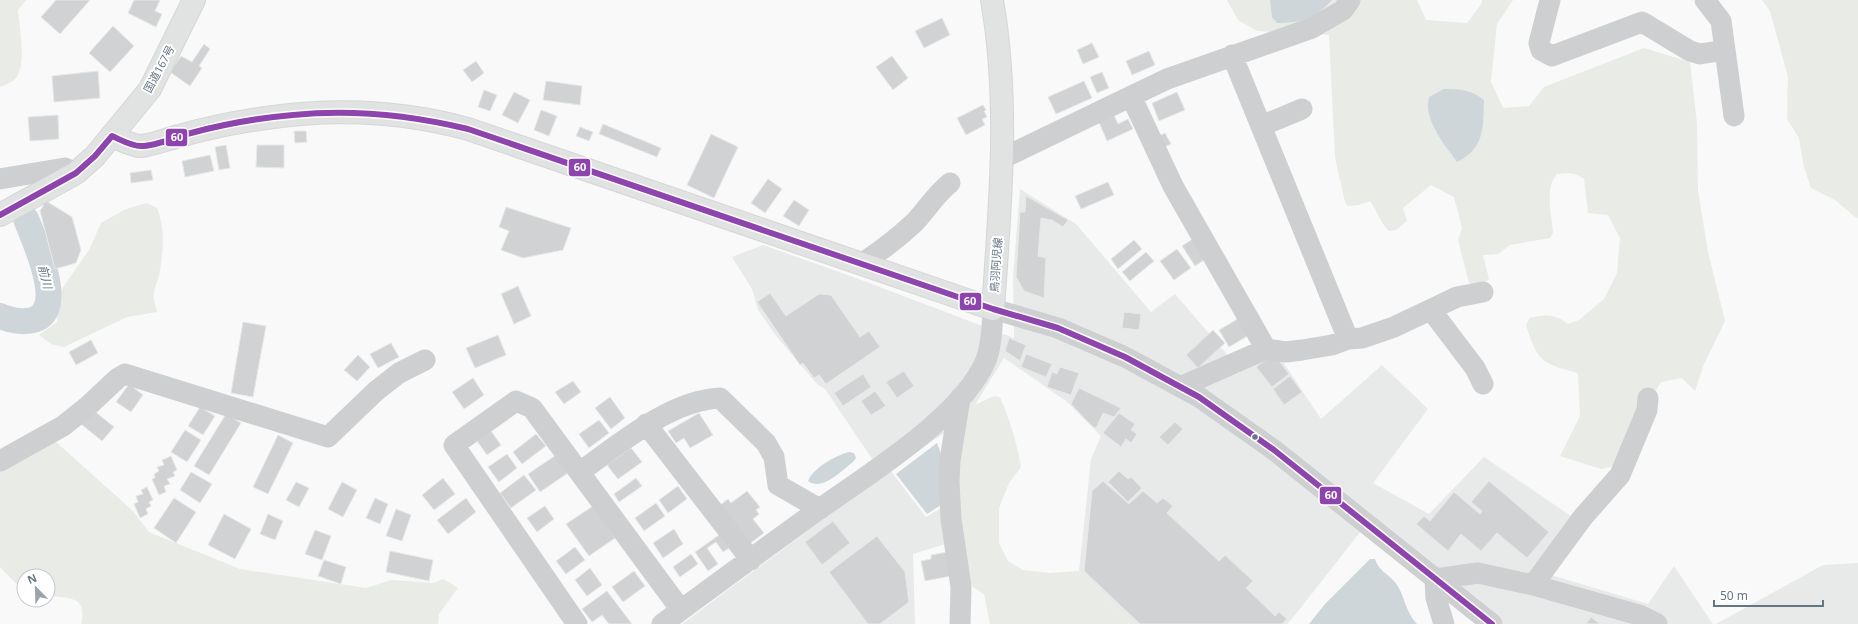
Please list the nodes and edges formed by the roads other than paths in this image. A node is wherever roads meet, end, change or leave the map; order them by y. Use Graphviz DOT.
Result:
graph roads {
  1 [pos="194,0"];
  2 [pos="992,0"];
  3 [pos="1350,0"];
  4 [pos="1550,0"];
  5 [pos="1705,0"];
  6 [pos="1725,50"];
  7 [pos="1232,55"];
  8 [pos="1131,96"];
  9 [pos="1302,110"];
  10 [pos="1734,116"];
  11 [pos="1261,126"];
  12 [pos="112,136"];
  13 [pos="1003,158"];
  14 [pos="76,173"];
  15 [pos="0,179"];
  16 [pos="950,183"];
  17 [pos="0,215"];
  18 [pos="861,264"];
  19 [pos="1483,292"];
  20 [pos="993,309"];
  21 [pos="1431,310"];
  22 [pos="1348,339"];
  23 [pos="1266,349"];
  24 [pos="424,360"];
  25 [pos="1483,384"];
  26 [pos="1180,387"];
  27 [pos="960,398"];
  28 [pos="1648,398"];
  29 [pos="646,424"];
  30 [pos="0,461"];
  31 [pos="580,472"];
  32 [pos="820,509"];
  33 [pos="751,560"];
  34 [pos="1435,579"];
  35 [pos="1533,585"];
  36 [pos="681,610"];
  37 [pos="577,624"];
  38 [pos="662,624"];
  39 [pos="960,624"];
  40 [pos="1444,624"];
  41 [pos="1492,624"];
  42 [pos="1657,624"];
  1 -- 12 [label="main road, 国道167号"];
  2 -- 13 [label="main road, 鳥羽阿児線"];
  3 -- 7 [label="street"];
  4 -- 6 [label="street"];
  5 -- 6 [label="street"];
  6 -- 10 [label="street"];
  7 -- 8 [label="street"];
  7 -- 11 [label="street"];
  8 -- 13 [label="street"];
  8 -- 23 [label="street"];
  9 -- 11 [label="street"];
  11 -- 22 [label="street"];
  12 -- 14 [label="main road, 国道167号"];
  12 -- 18 [label="main road, 鳥羽阿児線"];
  13 -- 20 [label="main road, 鳥羽阿児線"];
  14 -- 15 [label="street"];
  14 -- 17 [label="main road, 国道167号"];
  16 -- 18 [label="street"];
  18 -- 20 [label="main road, 鳥羽阿児線"];
  19 -- 21 [label="street"];
  20 -- 26 [label="street"];
  20 -- 27 [label="street"];
  21 -- 22 [label="street"];
  21 -- 25 [label="street"];
  22 -- 23 [label="street"];
  23 -- 26 [label="street"];
  24 -- 30 [label="street"];
  26 -- 34 [label="street"];
  27 -- 32 [label="street"];
  27 -- 39 [label="street"];
  28 -- 35 [label="street"];
  29 -- 31 [label="street"];
  29 -- 32 [label="street"];
  29 -- 33 [label="street"];
  31 -- 36 [label="street"];
  31 -- 37 [label="street"];
  32 -- 33 [label="street"];
  33 -- 36 [label="street"];
  34 -- 35 [label="street"];
  34 -- 40 [label="street"];
  34 -- 41 [label="street"];
  35 -- 42 [label="street"];
  36 -- 38 [label="street"];
}
